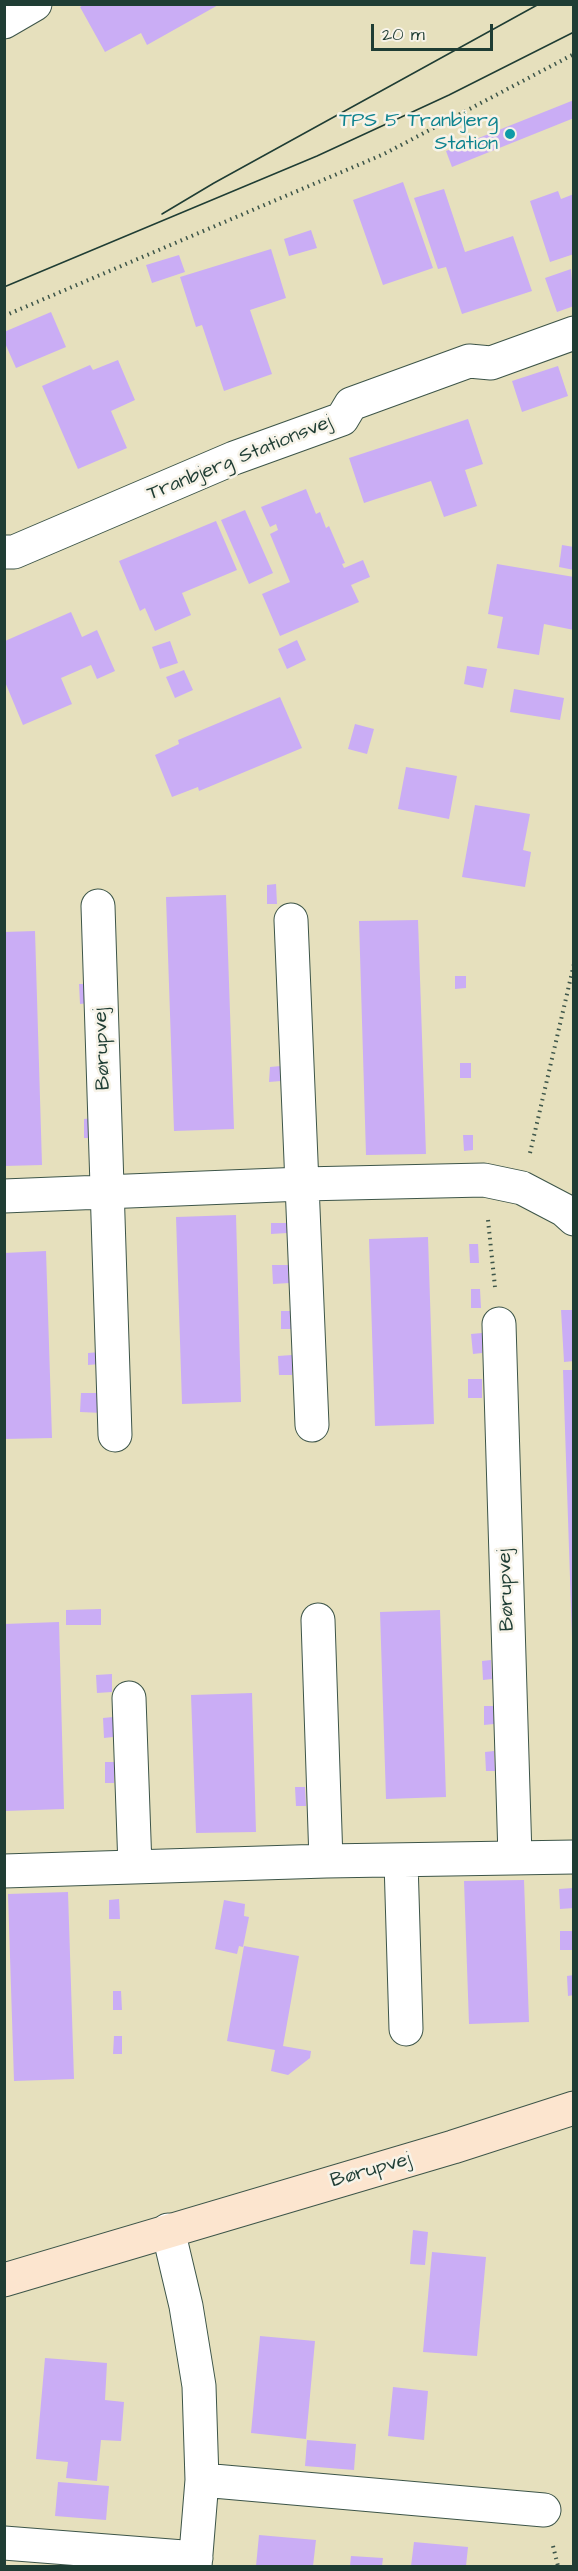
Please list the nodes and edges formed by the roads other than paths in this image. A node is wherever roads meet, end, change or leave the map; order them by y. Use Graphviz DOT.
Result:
graph roads {
  1 [pos="35,4"];
  2 [pos="4,22"];
  3 [pos="573,333"];
  4 [pos="4,552"];
  5 [pos="98,906"];
  6 [pos="291,920"];
  7 [pos="303,1184"];
  8 [pos="108,1192"];
  9 [pos="4,1196"];
  10 [pos="573,1219"];
  11 [pos="499,1324"];
  12 [pos="312,1425"];
  13 [pos="115,1435"];
  14 [pos="318,1620"];
  15 [pos="129,1698"];
  16 [pos="515,1857"];
  17 [pos="573,1857"];
  18 [pos="326,1861"];
  19 [pos="401,1861"];
  20 [pos="135,1867"];
  21 [pos="4,1871"];
  22 [pos="406,2029"];
  23 [pos="573,2108"];
  24 [pos="168,2230"];
  25 [pos="4,2280"];
  26 [pos="202,2480"];
  27 [pos="544,2511"];
  28 [pos="4,2542"];
  29 [pos="196,2562"];
  1 -- 2 [label="street"];
  3 -- 4 [label="street, Tranbjerg Stationsvej"];
  5 -- 8 [label="street, Børupvej"];
  6 -- 7 [label="street"];
  7 -- 8 [label="street"];
  7 -- 10 [label="street"];
  7 -- 12 [label="street"];
  8 -- 9 [label="street"];
  8 -- 13 [label="street, Børupvej"];
  11 -- 16 [label="street, Børupvej"];
  14 -- 18 [label="street"];
  15 -- 20 [label="street"];
  16 -- 17 [label="street"];
  16 -- 19 [label="street"];
  18 -- 19 [label="street"];
  18 -- 20 [label="street"];
  19 -- 22 [label="street"];
  20 -- 21 [label="street"];
  23 -- 24 [label="street, Børupvej"];
  24 -- 25 [label="street, Børupvej"];
  24 -- 26 [label="street"];
  26 -- 27 [label="street"];
  26 -- 29 [label="street"];
  28 -- 29 [label="street"];
}
